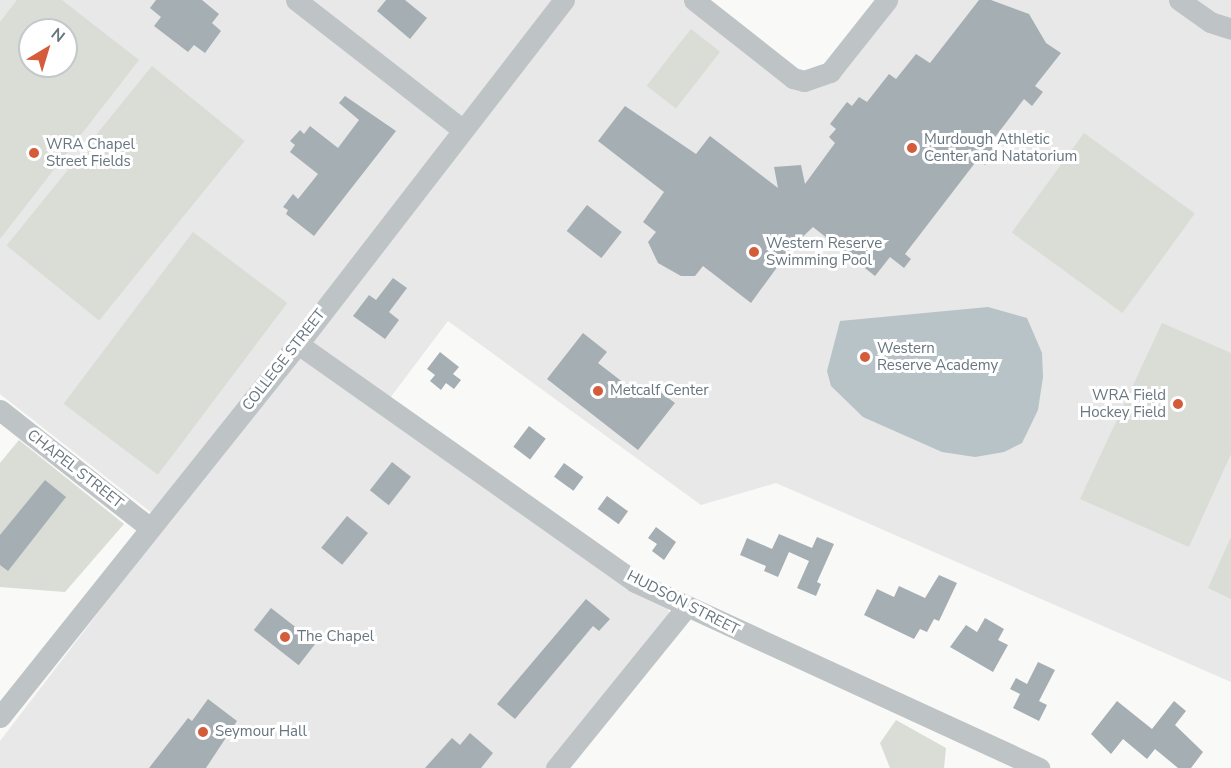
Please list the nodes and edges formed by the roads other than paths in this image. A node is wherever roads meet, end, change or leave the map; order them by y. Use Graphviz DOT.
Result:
graph roads {
  1 [pos="296,0"];
  2 [pos="564,0"];
  3 [pos="694,0"];
  4 [pos="887,0"];
  5 [pos="1179,0"];
  6 [pos="1231,29"];
  7 [pos="462,129"];
  8 [pos="298,344"];
  9 [pos="0,410"];
  10 [pos="150,528"];
  11 [pos="687,606"];
  12 [pos="7,694"];
  13 [pos="0,717"];
  14 [pos="556,768"];
  15 [pos="1039,768"];
  1 -- 7 [label="street"];
  2 -- 7 [label="street, COLLEGE STREET"];
  3 -- 4 [label="street"];
  5 -- 6 [label="street"];
  7 -- 8 [label="street, COLLEGE STREET"];
  8 -- 10 [label="street, COLLEGE STREET"];
  8 -- 11 [label="street, HUDSON STREET"];
  9 -- 10 [label="street, CHAPEL STREET"];
  10 -- 12 [label="street, COLLEGE STREET"];
  11 -- 14 [label="street"];
  11 -- 15 [label="street, HUDSON STREET"];
  12 -- 13 [label="street, COLLEGE STREET"];
}
